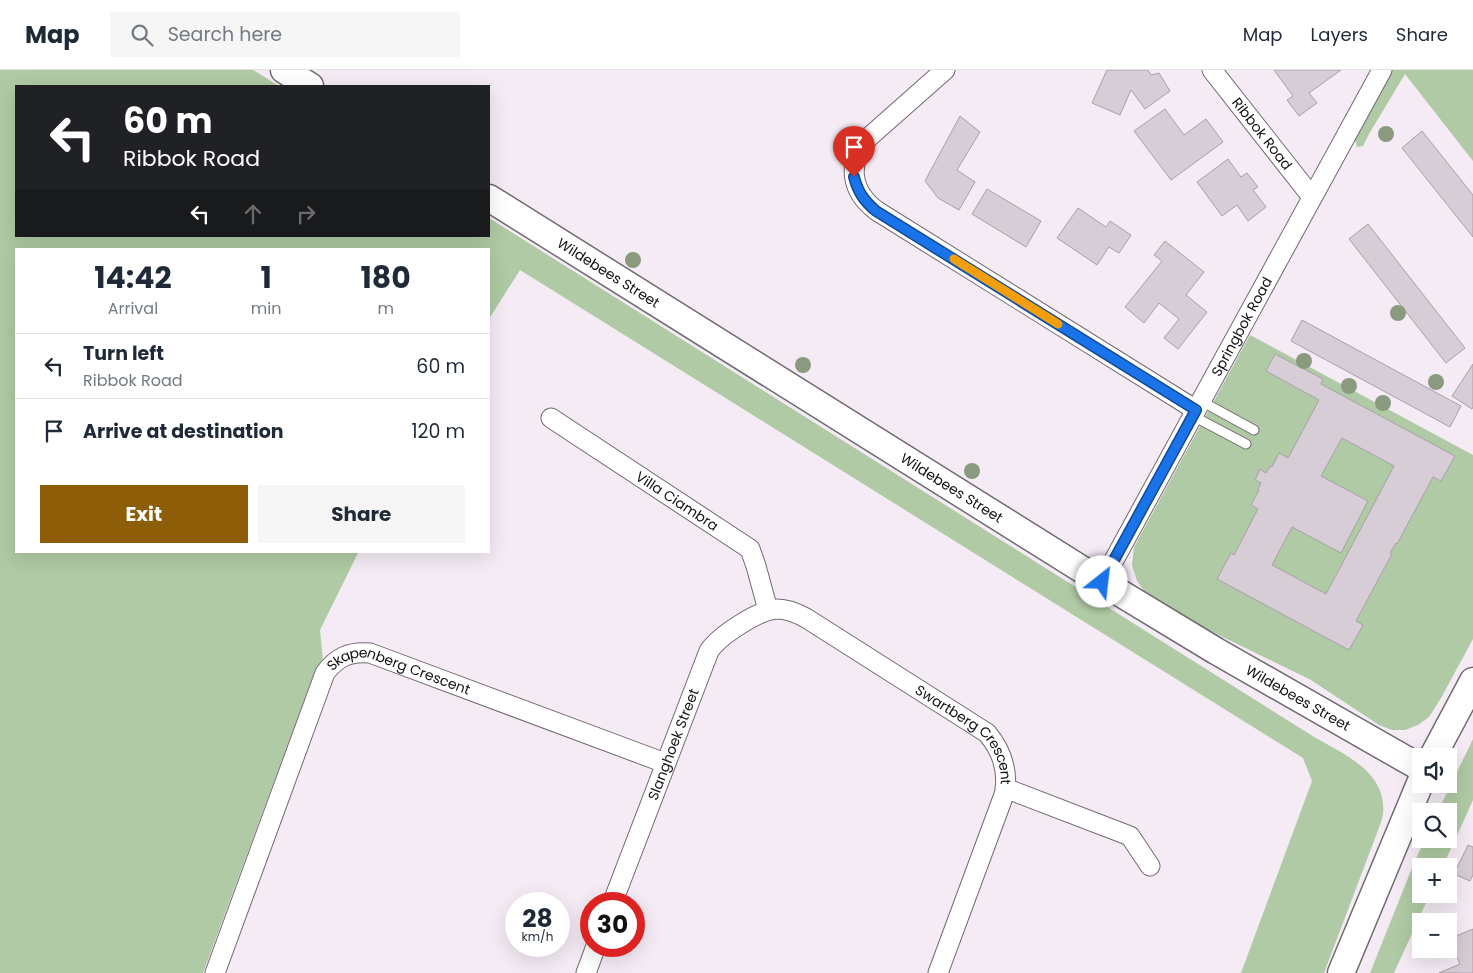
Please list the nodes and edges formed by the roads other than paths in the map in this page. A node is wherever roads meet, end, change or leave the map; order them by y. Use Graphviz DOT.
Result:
graph roads {
  1 [pos="284,70"];
  2 [pos="945,70"];
  3 [pos="1212,70"];
  4 [pos="1382,70"];
  5 [pos="308,85"];
  6 [pos="1312,197"];
  7 [pos="490,199"];
  8 [pos="1196,409"];
  9 [pos="551,418"];
  10 [pos="1254,430"];
  11 [pos="1246,444"];
  12 [pos="1102,582"];
  13 [pos="768,610"];
  14 [pos="1473,680"];
  15 [pos="1437,748"];
  16 [pos="665,763"];
  17 [pos="1412,763"];
  18 [pos="1005,788"];
  19 [pos="1416,793"];
  20 [pos="1150,866"];
  21 [pos="617,892"];
  22 [pos="592,957"];
  23 [pos="215,973"];
  24 [pos="586,973"];
  25 [pos="938,973"];
  26 [pos="1342,973"];
  1 -- 5 [label="street"];
  2 -- 8 [label="street"];
  3 -- 6 [label="street, Ribbok Road"];
  4 -- 6 [label="street, Springbok Road"];
  6 -- 8 [label="street, Springbok Road"];
  7 -- 12 [label="street, Wildebees Street"];
  8 -- 10 [label="lane"];
  8 -- 11 [label="lane"];
  8 -- 12 [label="street, Springbok Road"];
  9 -- 13 [label="street, Villa Ciambra"];
  12 -- 17 [label="street, Wildebees Street"];
  13 -- 16 [label="street, Slanghoek Street"];
  13 -- 18 [label="street, Swartberg Crescent"];
  14 -- 15 [label="street"];
  16 -- 21 [label="street, Slanghoek Street"];
  16 -- 23 [label="street, Skapenberg Crescent"];
  18 -- 20 [label="street"];
  18 -- 25 [label="street, Swartberg Crescent"];
  19 -- 26 [label="street"];
  22 -- 24 [label="street"];
}
